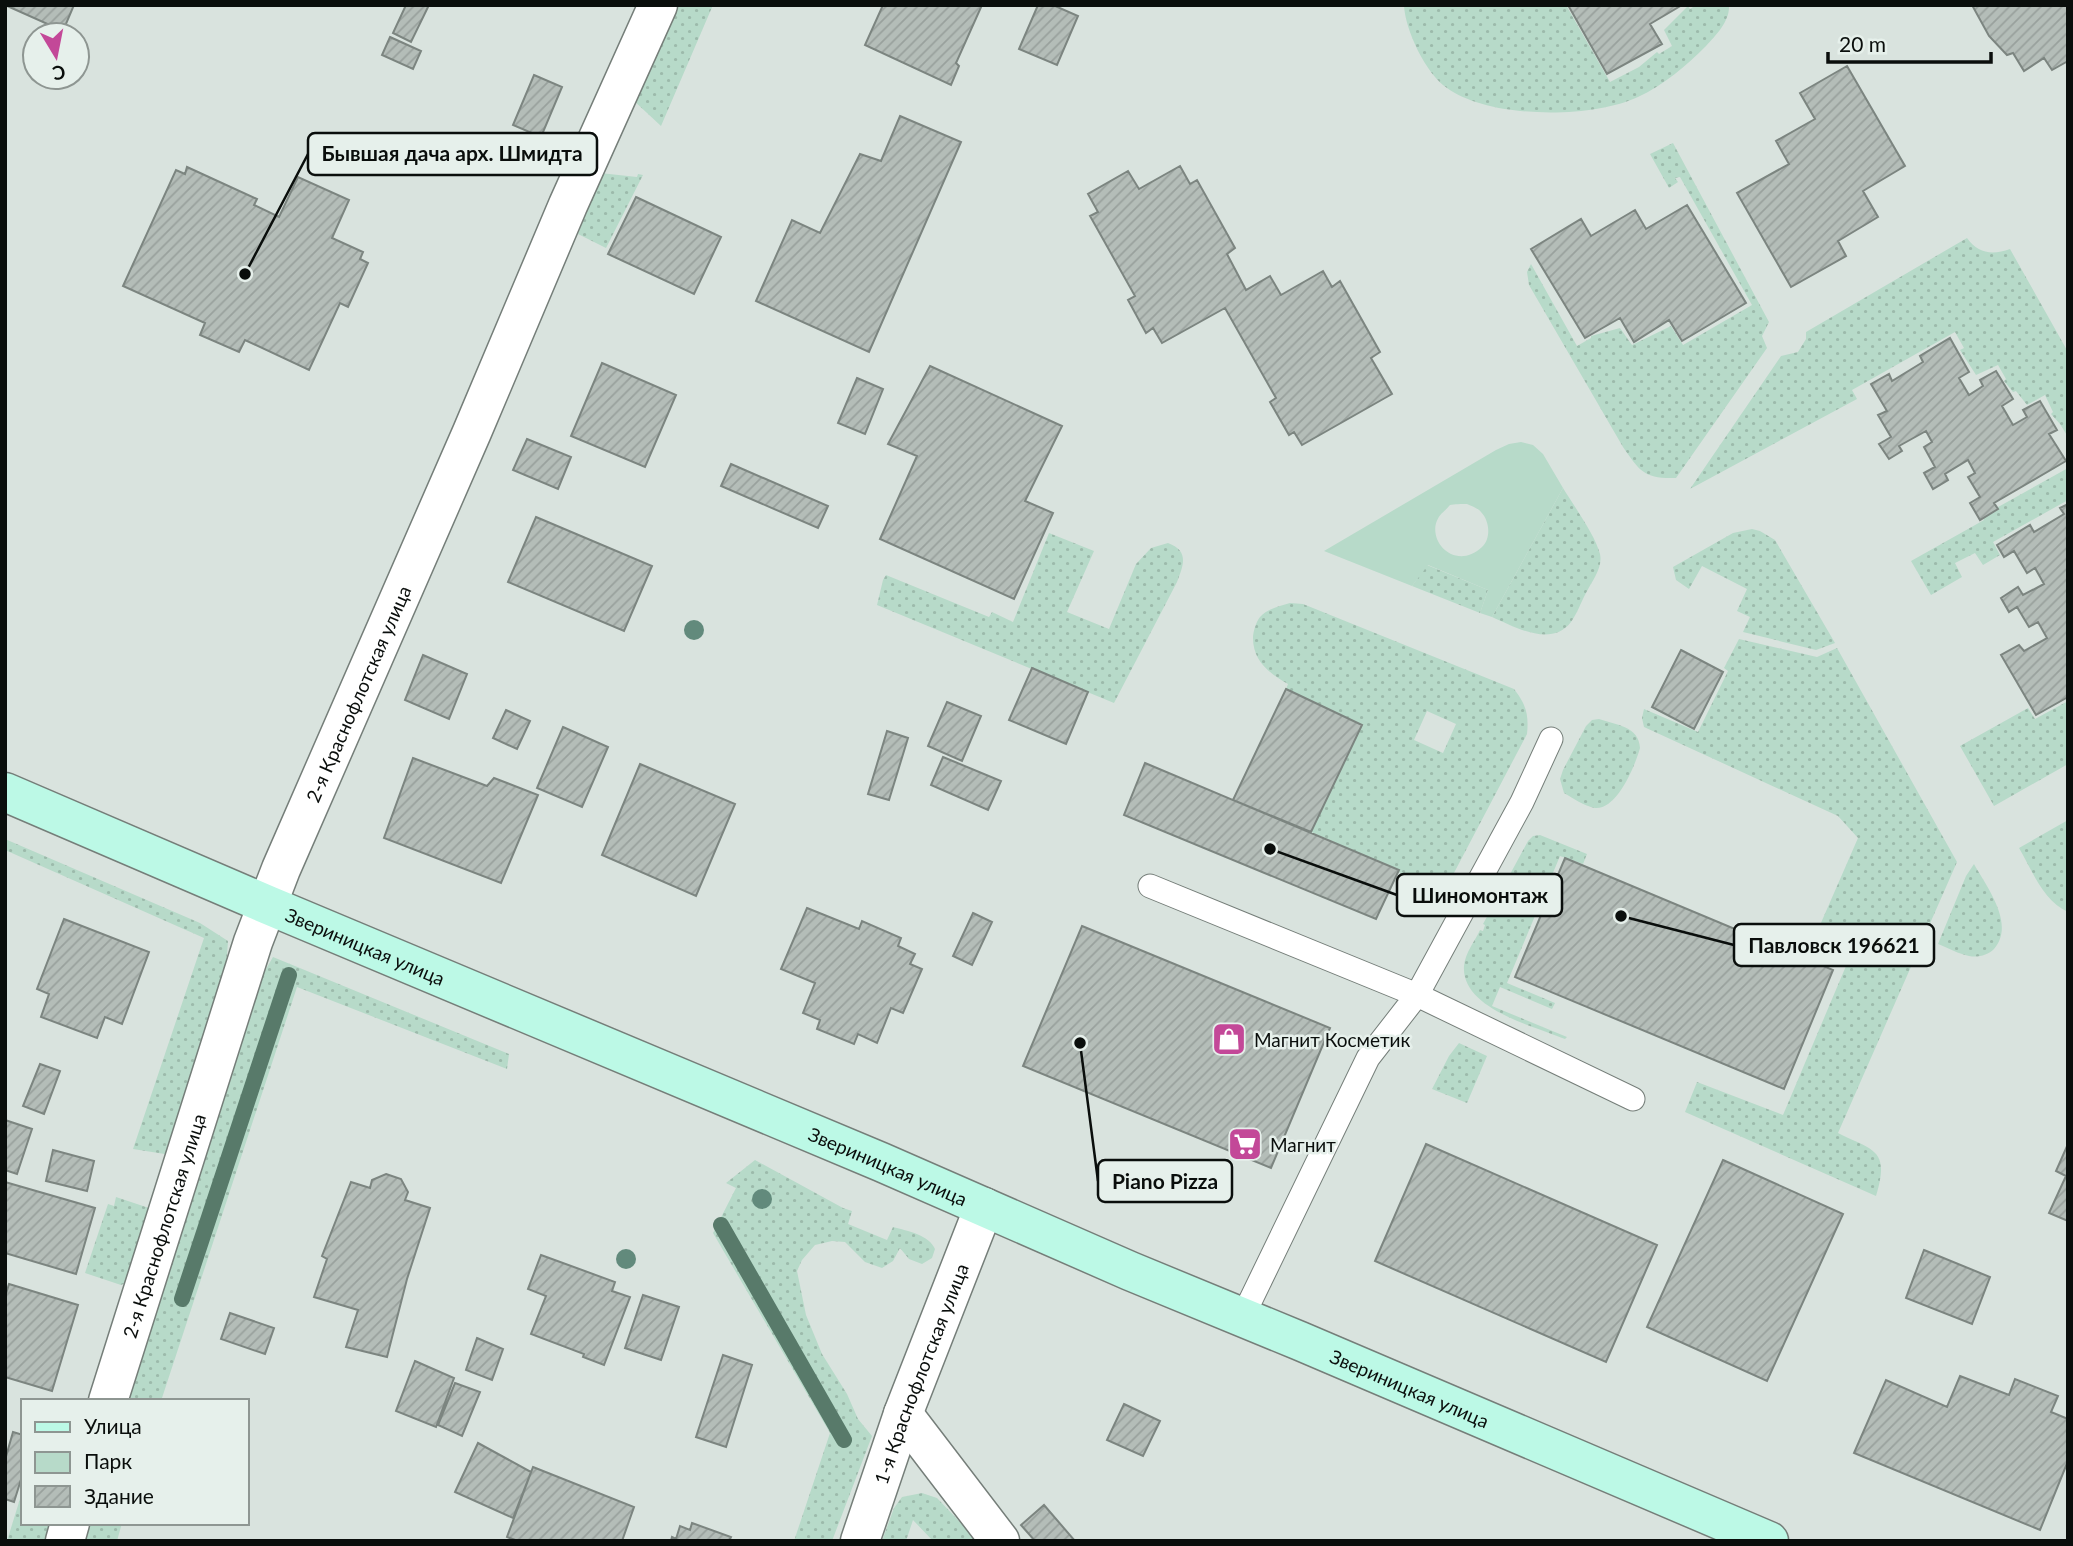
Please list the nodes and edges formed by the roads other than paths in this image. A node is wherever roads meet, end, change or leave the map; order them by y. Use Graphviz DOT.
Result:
graph roads {
  1 [pos="658,5"];
  2 [pos="1551,739"];
  3 [pos="5,792"];
  4 [pos="1150,886"];
  5 [pos="268,905"];
  6 [pos="1417,995"];
  7 [pos="1633,1099"];
  8 [pos="984,1207"];
  9 [pos="1242,1318"];
  10 [pos="109,1399"];
  11 [pos="903,1414"];
  12 [pos="860,1541"];
  13 [pos="1000,1541"];
  14 [pos="1769,1541"];
  1 -- 5 [label="street, 2-я Краснофлотская улица"];
  2 -- 6 [label="lane"];
  3 -- 5 [label="street, Звериницкая улица"];
  4 -- 6 [label="lane"];
  5 -- 8 [label="street, Звериницкая улица"];
  5 -- 10 [label="street, 2-я Краснофлотская улица"];
  6 -- 7 [label="lane"];
  6 -- 9 [label="lane"];
  8 -- 9 [label="street, Звериницкая улица"];
  8 -- 11 [label="street, 1-я Краснофлотская улица"];
  9 -- 14 [label="street, Звериницкая улица"];
  11 -- 12 [label="street, 1-я Краснофлотская улица"];
  11 -- 13 [label="street"];
}
